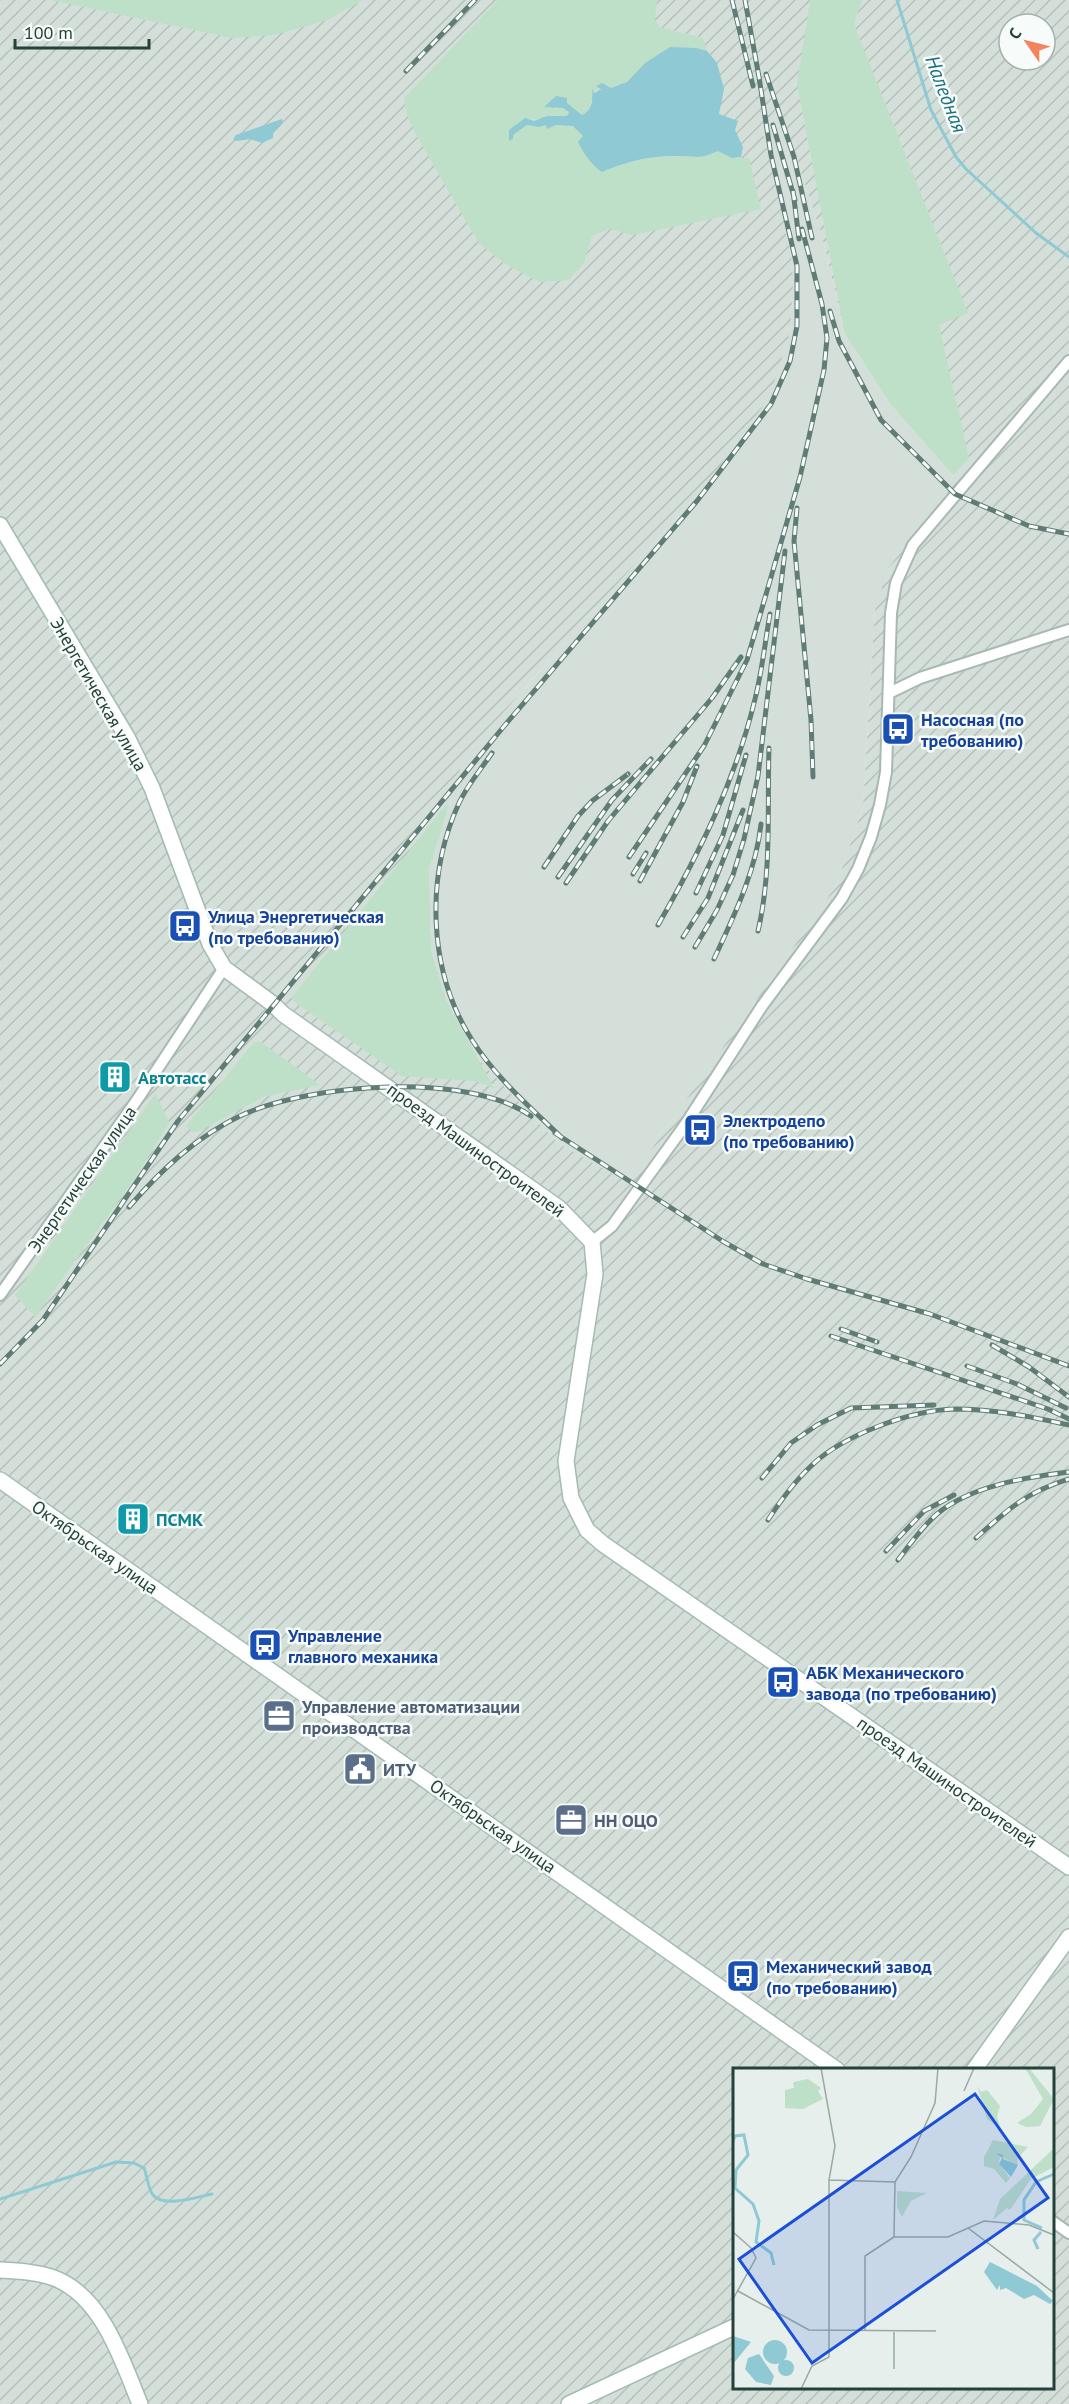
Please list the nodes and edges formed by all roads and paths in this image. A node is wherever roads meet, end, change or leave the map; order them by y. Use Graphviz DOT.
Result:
graph roads {
  1 [pos="1069,361"];
  2 [pos="0,525"];
  3 [pos="1069,630"];
  4 [pos="889,693"];
  5 [pos="224,968"];
  6 [pos="591,1242"];
  7 [pos="0,1295"];
  8 [pos="0,1480"];
  9 [pos="1069,1867"];
  10 [pos="1068,1939"];
  11 [pos="834,2068"];
  12 [pos="975,2068"];
  13 [pos="1054,2222"];
  14 [pos="1069,2233"];
  15 [pos="0,2270"];
  16 [pos="733,2328"];
  17 [pos="140,2404"];
  18 [pos="568,2404"];
  1 -- 4 [label="street"];
  2 -- 5 [label="street, Энергетическая улица"];
  3 -- 4 [label="street"];
  4 -- 6 [label="street"];
  5 -- 6 [label="street, проезд Машиностроителей"];
  5 -- 7 [label="street, Энергетическая улица"];
  6 -- 9 [label="street, проезд Машиностроителей"];
  8 -- 11 [label="street, Октябрьская улица"];
  10 -- 12 [label="street"];
  13 -- 14 [label="street"];
  15 -- 17 [label="street"];
  16 -- 18 [label="street"];
}
